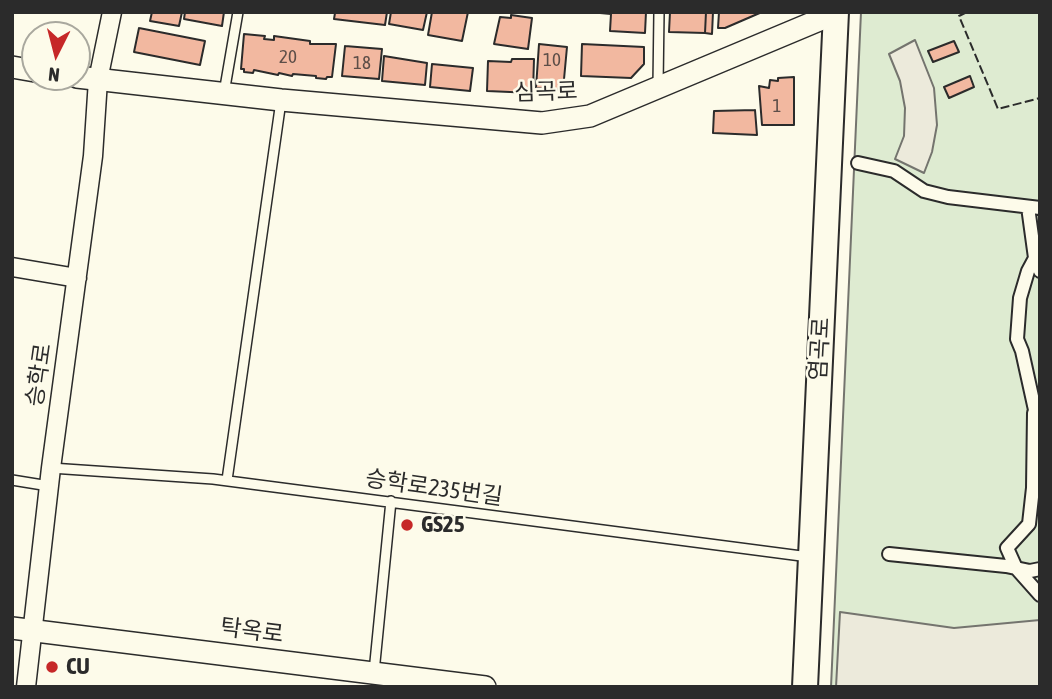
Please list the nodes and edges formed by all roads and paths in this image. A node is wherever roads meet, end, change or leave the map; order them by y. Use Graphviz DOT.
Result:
graph roads {
  1 [pos="111,12"];
  2 [pos="238,12"];
  3 [pos="659,12"];
  4 [pos="836,13"];
  5 [pos="91,67"];
  6 [pos="91,78"];
  7 [pos="658,86"];
  8 [pos="88,91"];
  9 [pos="224,94"];
  10 [pos="281,100"];
  11 [pos="858,163"];
  12 [pos="1034,207"];
  13 [pos="1035,258"];
  14 [pos="12,267"];
  15 [pos="1040,271"];
  16 [pos="77,278"];
  17 [pos="1033,383"];
  18 [pos="1037,418"];
  19 [pos="51,467"];
  20 [pos="12,480"];
  21 [pos="227,480"];
  22 [pos="49,486"];
  23 [pos="391,501"];
  24 [pos="889,554"];
  25 [pos="811,558"];
  26 [pos="1016,568"];
  27 [pos="1040,569"];
  28 [pos="1040,595"];
  29 [pos="12,628"];
  30 [pos="33,632"];
  31 [pos="372,679"];
  32 [pos="26,687"];
  33 [pos="485,687"];
  34 [pos="805,687"];
  1 -- 5 [label="street, 승학로"];
  2 -- 9 [label="lane"];
  3 -- 7 [label="lane"];
  4 -- 7 [label="street, 심곡로"];
  4 -- 25 [label="main road, 염곡로"];
  6 -- 9 [label="street, 심곡로"];
  7 -- 10 [label="street, 심곡로"];
  8 -- 16 [label="street, 승학로"];
  9 -- 10 [label="street, 심곡로"];
  10 -- 21 [label="lane"];
  11 -- 12 [label="street"];
  12 -- 13 [label="street"];
  13 -- 15 [label="street"];
  13 -- 17 [label="street"];
  14 -- 16 [label="street"];
  16 -- 19 [label="street, 승학로"];
  17 -- 18 [label="street"];
  18 -- 26 [label="street"];
  19 -- 21 [label="lane, 승학로235번길"];
  19 -- 22 [label="street, 승학로"];
  20 -- 22 [label="lane"];
  21 -- 23 [label="lane, 승학로235번길"];
  22 -- 30 [label="street, 승학로"];
  23 -- 25 [label="lane, 승학로235번길"];
  23 -- 31 [label="lane"];
  24 -- 26 [label="street"];
  25 -- 34 [label="main road, 염곡로"];
  26 -- 27 [label="street"];
  26 -- 28 [label="street"];
  29 -- 30 [label="street, 탁옥로"];
  30 -- 31 [label="street, 탁옥로"];
  30 -- 32 [label="street, 승학로"];
  31 -- 33 [label="street, 탁옥로"];
}
